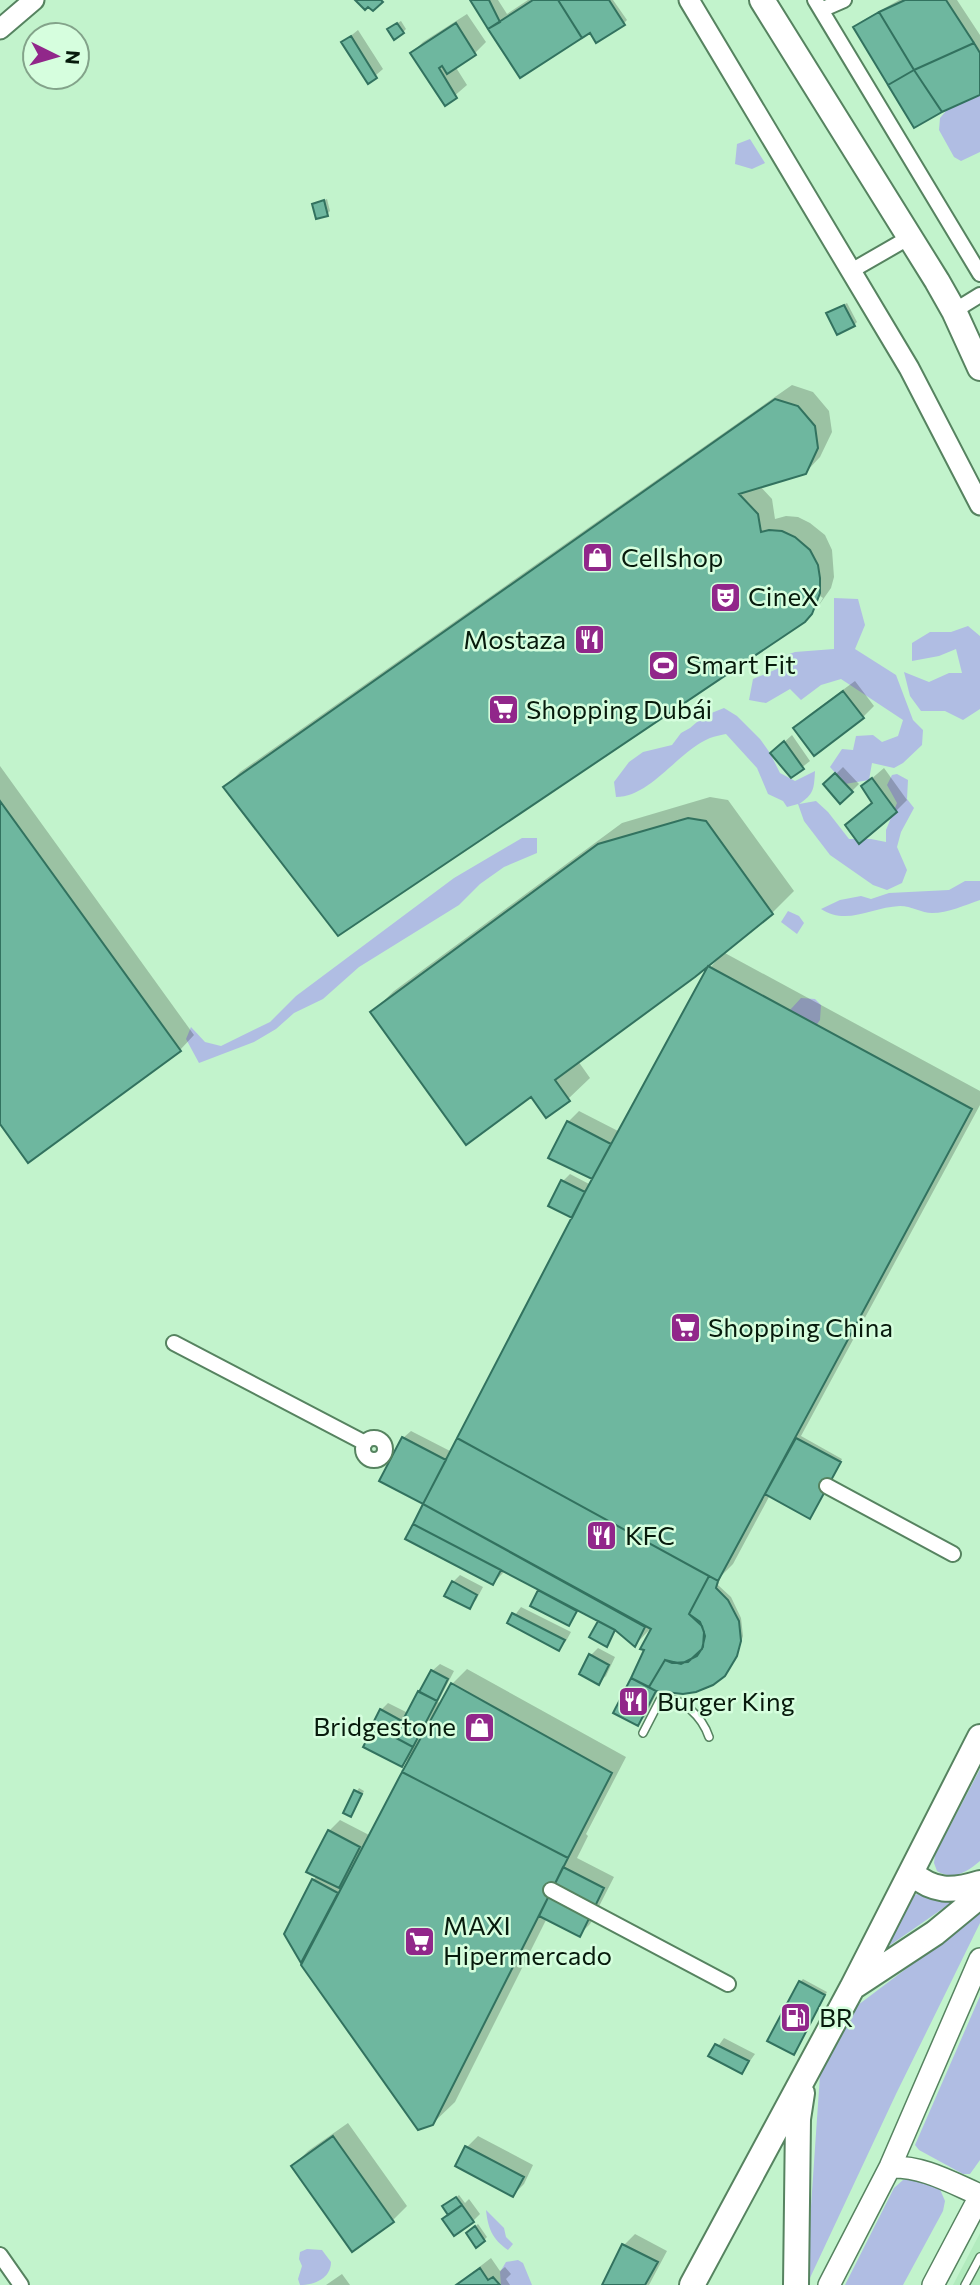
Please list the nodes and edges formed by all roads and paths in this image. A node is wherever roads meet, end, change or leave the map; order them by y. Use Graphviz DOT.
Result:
graph roads {
  1 [pos="34,0"];
  2 [pos="689,0"];
  3 [pos="762,0"];
  4 [pos="844,0"];
  5 [pos="818,5"];
  6 [pos="0,29"];
  7 [pos="910,237"];
  8 [pos="851,271"];
  9 [pos="980,274"];
  10 [pos="980,295"];
  11 [pos="954,311"];
  12 [pos="980,368"];
  13 [pos="980,505"];
  14 [pos="174,1343"];
  15 [pos="388,1456"];
  16 [pos="827,1486"];
  17 [pos="953,1554"];
  18 [pos="643,1733"];
  19 [pos="709,1737"];
  20 [pos="980,1737"];
  21 [pos="911,1873"];
  22 [pos="980,1883"];
  23 [pos="551,1890"];
  24 [pos="980,1896"];
  25 [pos="980,1959"];
  26 [pos="728,1984"];
  27 [pos="852,1988"];
  28 [pos="804,2079"];
  29 [pos="890,2167"];
  30 [pos="980,2195"];
  31 [pos="0,2255"];
  32 [pos="980,2257"];
  33 [pos="21,2285"];
  34 [pos="692,2285"];
  35 [pos="796,2285"];
  36 [pos="829,2285"];
  37 [pos="933,2285"];
  38 [pos="965,2285"];
  1 -- 6 [label="street"];
  2 -- 8 [label="street"];
  3 -- 7 [label="highway"];
  4 -- 5 [label="street"];
  5 -- 9 [label="street"];
  7 -- 8 [label="street"];
  7 -- 11 [label="highway"];
  8 -- 13 [label="street"];
  10 -- 11 [label="street"];
  11 -- 12 [label="highway"];
  14 -- 15 [label="street"];
  16 -- 17 [label="street"];
  18 -- 19 [label="lane"];
  20 -- 21 [label="highway"];
  21 -- 22 [label="highway"];
  21 -- 27 [label="highway"];
  23 -- 26 [label="street"];
  24 -- 27 [label="highway"];
  25 -- 29 [label="main road"];
  27 -- 28 [label="highway"];
  28 -- 34 [label="highway"];
  28 -- 35 [label="highway"];
  29 -- 30 [label="main road"];
  29 -- 36 [label="main road"];
  30 -- 37 [label="main road"];
  31 -- 33 [label="street"];
  32 -- 38 [label="lane"];
}
